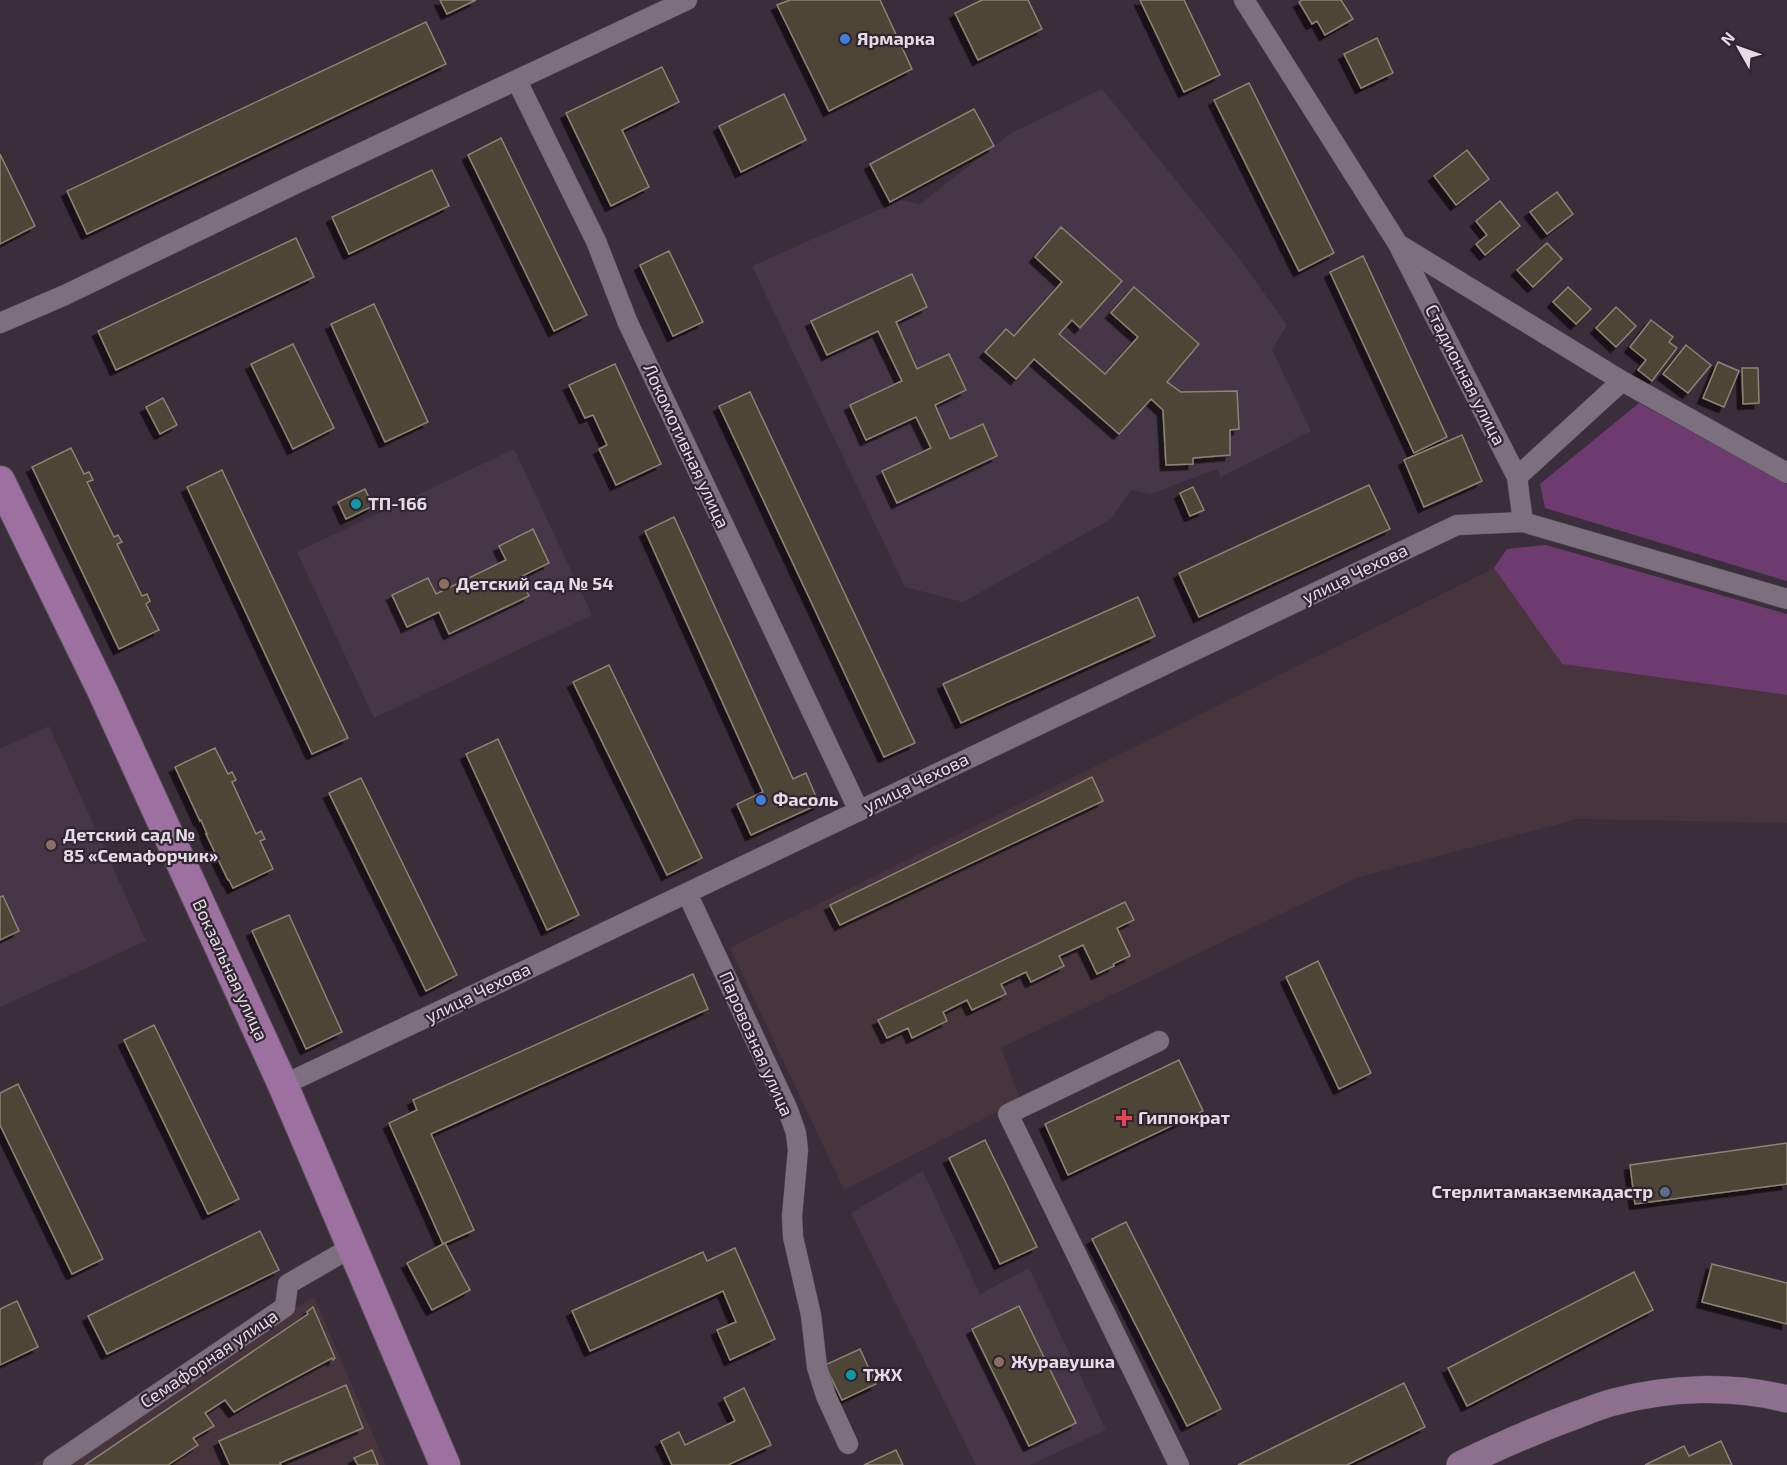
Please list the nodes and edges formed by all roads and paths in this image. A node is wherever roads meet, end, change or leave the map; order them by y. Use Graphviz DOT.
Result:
graph roads {
  1 [pos="687,0"];
  2 [pos="1244,0"];
  3 [pos="517,81"];
  4 [pos="1398,244"];
  5 [pos="0,323"];
  6 [pos="1622,381"];
  7 [pos="1787,473"];
  8 [pos="1517,477"];
  9 [pos="0,481"];
  10 [pos="1523,522"];
  11 [pos="1787,598"];
  12 [pos="859,811"];
  13 [pos="687,893"];
  14 [pos="1159,1041"];
  15 [pos="283,1085"];
  16 [pos="352,1246"];
  17 [pos="1787,1399"];
  18 [pos="848,1444"];
  19 [pos="53,1465"];
  20 [pos="446,1465"];
  21 [pos="1179,1465"];
  22 [pos="1460,1465"];
  1 -- 3 [label="street"];
  2 -- 4 [label="street, Стадионная улица"];
  3 -- 5 [label="street"];
  3 -- 12 [label="street, Локомотивная улица"];
  4 -- 6 [label="street"];
  4 -- 8 [label="street, Стадионная улица"];
  6 -- 7 [label="street"];
  6 -- 8 [label="street"];
  8 -- 10 [label="street, Стадионная улица"];
  9 -- 15 [label="main road, Вокзальная улица"];
  10 -- 11 [label="street"];
  10 -- 12 [label="street, улица Чехова"];
  12 -- 13 [label="street, улица Чехова"];
  13 -- 15 [label="street, улица Чехова"];
  13 -- 18 [label="street, Паровозная улица"];
  14 -- 21 [label="street"];
  15 -- 16 [label="main road, Вокзальная улица"];
  16 -- 19 [label="street, Семафорная улица"];
  16 -- 20 [label="main road, Вокзальная улица"];
  17 -- 22 [label="street"];
}
